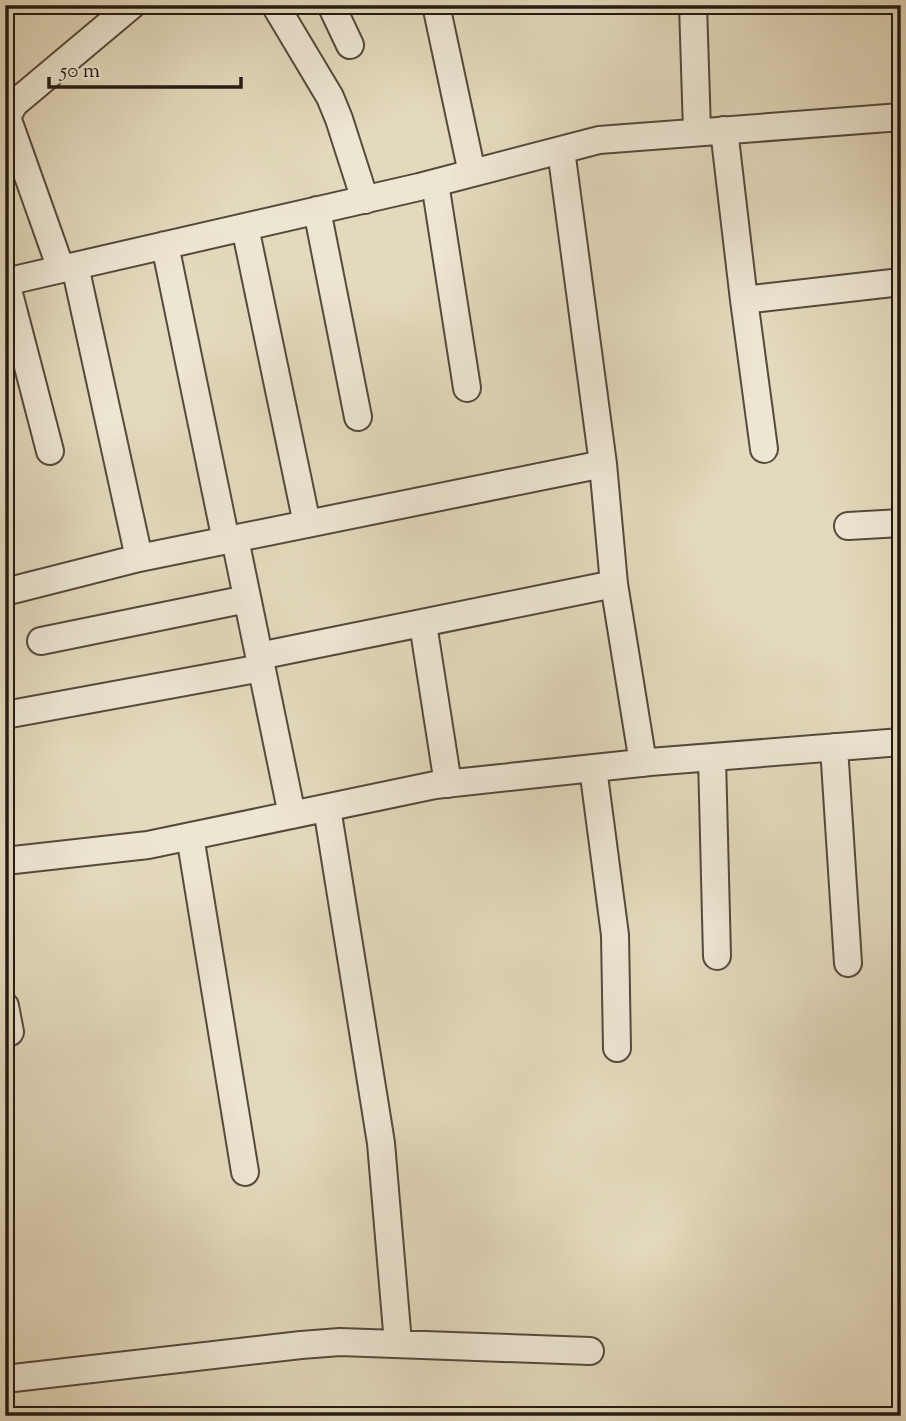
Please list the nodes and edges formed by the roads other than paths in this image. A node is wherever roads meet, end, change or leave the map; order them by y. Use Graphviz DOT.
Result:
graph roads {
  1 [pos="132,5"];
  2 [pos="275,5"];
  3 [pos="331,5"];
  4 [pos="436,5"];
  5 [pos="693,5"];
  6 [pos="350,45"];
  7 [pos="901,117"];
  8 [pos="724,130"];
  9 [pos="697,131"];
  10 [pos="561,150"];
  11 [pos="471,173"];
  12 [pos="435,183"];
  13 [pos="365,200"];
  14 [pos="317,210"];
  15 [pos="245,227"];
  16 [pos="165,245"];
  17 [pos="68,267"];
  18 [pos="6,282"];
  19 [pos="901,282"];
  20 [pos="744,300"];
  21 [pos="467,388"];
  22 [pos="358,417"];
  23 [pos="764,449"];
  24 [pos="50,451"];
  25 [pos="603,464"];
  26 [pos="901,523"];
  27 [pos="307,524"];
  28 [pos="848,526"];
  29 [pos="230,540"];
  30 [pos="139,558"];
  31 [pos="614,584"];
  32 [pos="5,593"];
  33 [pos="247,599"];
  34 [pos="424,624"];
  35 [pos="41,641"];
  36 [pos="260,662"];
  37 [pos="5,715"];
  38 [pos="901,742"];
  39 [pos="834,747"];
  40 [pos="712,758"];
  41 [pos="643,763"];
  42 [pos="593,768"];
  43 [pos="448,784"];
  44 [pos="327,808"];
  45 [pos="292,815"];
  46 [pos="190,836"];
  47 [pos="5,861"];
  48 [pos="717,956"];
  49 [pos="848,963"];
  50 [pos="5,1006"];
  51 [pos="10,1032"];
  52 [pos="617,1048"];
  53 [pos="245,1172"];
  54 [pos="398,1343"];
  55 [pos="590,1351"];
  56 [pos="5,1379"];
  1 -- 17 [label="street"];
  2 -- 13 [label="street"];
  3 -- 6 [label="street"];
  4 -- 11 [label="street"];
  5 -- 9 [label="street"];
  7 -- 8 [label="street"];
  8 -- 9 [label="street"];
  8 -- 20 [label="street"];
  9 -- 10 [label="street"];
  10 -- 11 [label="street"];
  10 -- 25 [label="street"];
  11 -- 12 [label="street"];
  12 -- 13 [label="street"];
  12 -- 21 [label="street"];
  13 -- 14 [label="street"];
  14 -- 15 [label="street"];
  14 -- 22 [label="street"];
  15 -- 16 [label="street"];
  15 -- 27 [label="street"];
  16 -- 17 [label="street"];
  16 -- 29 [label="street"];
  17 -- 18 [label="street"];
  17 -- 30 [label="street"];
  18 -- 24 [label="street"];
  19 -- 20 [label="street"];
  20 -- 23 [label="street"];
  25 -- 27 [label="street"];
  25 -- 31 [label="street"];
  26 -- 28 [label="street"];
  27 -- 29 [label="street"];
  29 -- 30 [label="street"];
  29 -- 33 [label="street"];
  30 -- 32 [label="street"];
  31 -- 34 [label="street"];
  31 -- 41 [label="street"];
  33 -- 35 [label="street"];
  33 -- 36 [label="street"];
  34 -- 36 [label="street"];
  34 -- 43 [label="street"];
  36 -- 37 [label="street"];
  36 -- 45 [label="street"];
  38 -- 39 [label="street"];
  39 -- 40 [label="street"];
  39 -- 49 [label="street"];
  40 -- 41 [label="street"];
  40 -- 48 [label="street"];
  41 -- 42 [label="street"];
  42 -- 43 [label="street"];
  42 -- 52 [label="street"];
  43 -- 44 [label="street"];
  44 -- 45 [label="street"];
  44 -- 54 [label="street"];
  45 -- 46 [label="street"];
  46 -- 47 [label="street"];
  46 -- 53 [label="street"];
  50 -- 51 [label="street"];
  54 -- 55 [label="street"];
  54 -- 56 [label="street"];
}
